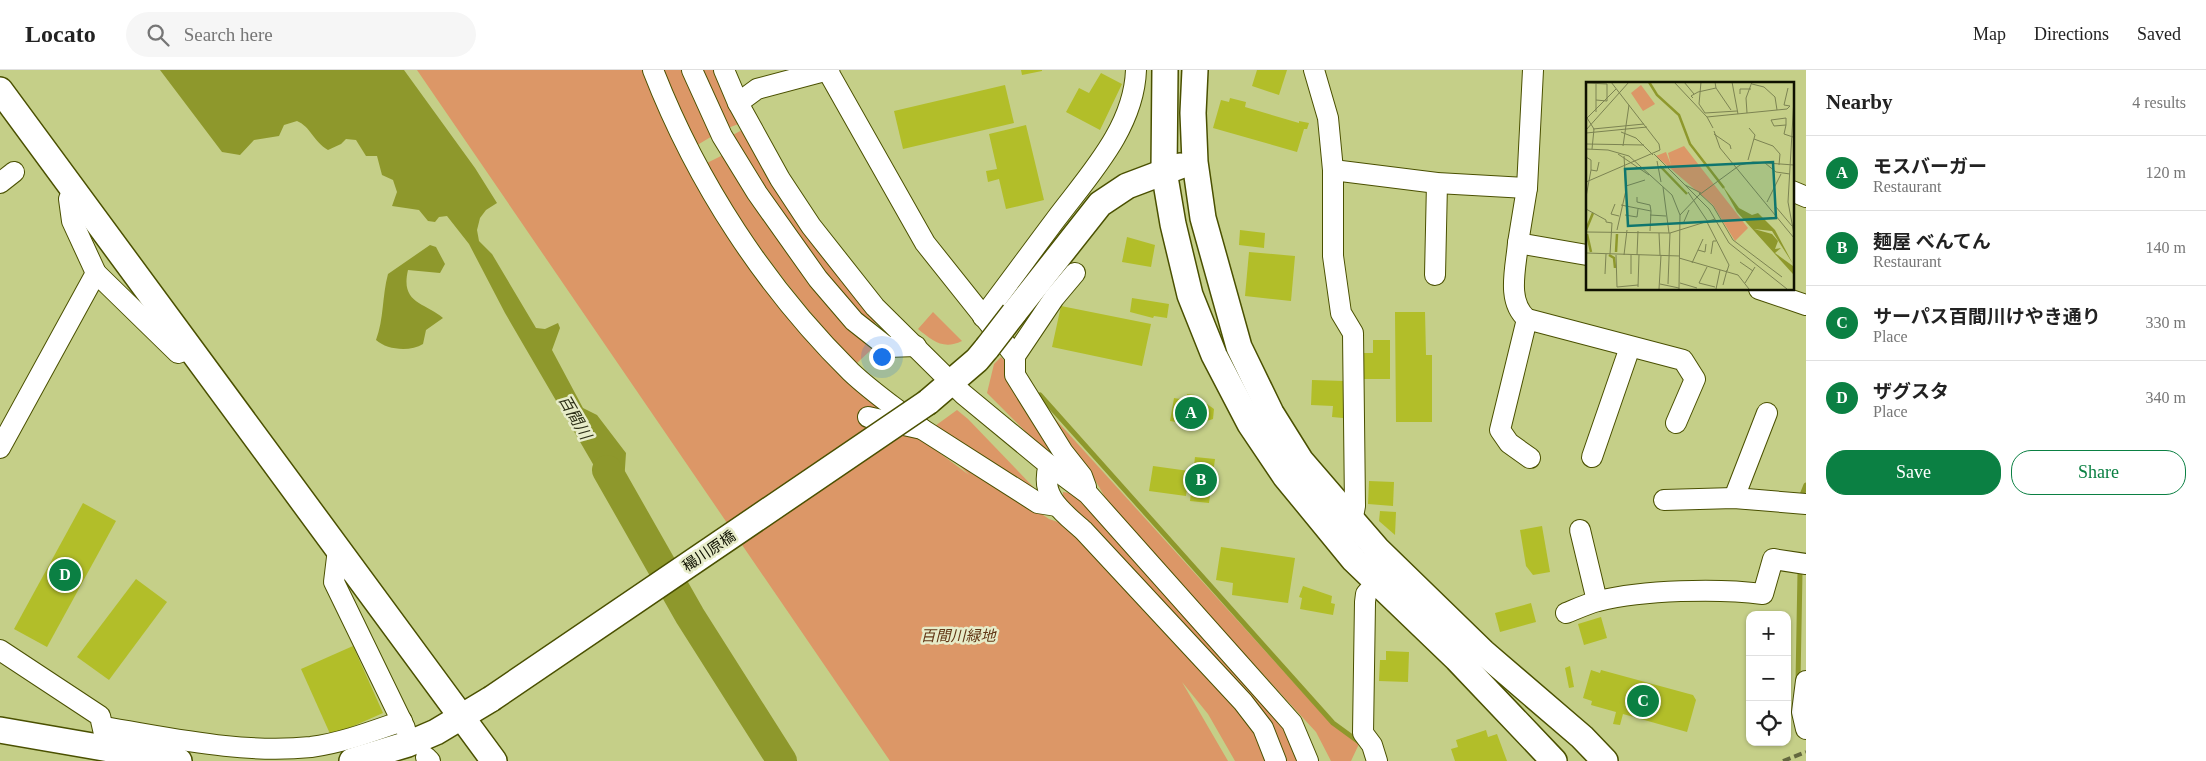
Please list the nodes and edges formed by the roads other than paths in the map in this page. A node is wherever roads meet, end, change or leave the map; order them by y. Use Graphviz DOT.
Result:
graph roads {
  1 [pos="653,70"];
  2 [pos="692,70"];
  3 [pos="724,70"];
  4 [pos="827,70"];
  5 [pos="1136,70"];
  6 [pos="1165,70"];
  7 [pos="1195,70"];
  8 [pos="1314,70"];
  9 [pos="1533,70"];
  10 [pos="0,90"];
  11 [pos="738,103"];
  12 [pos="1194,162"];
  13 [pos="1334,170"];
  14 [pos="1164,171"];
  15 [pos="1437,182"];
  16 [pos="1527,188"];
  17 [pos="73,190"];
  18 [pos="1794,192"];
  19 [pos="1806,197"];
  20 [pos="1518,243"];
  21 [pos="1586,256"];
  22 [pos="1075,272"];
  23 [pos="96,273"];
  24 [pos="1435,275"];
  25 [pos="1762,290"];
  26 [pos="1806,305"];
  27 [pos="983,317"];
  28 [pos="1527,319"];
  29 [pos="916,346"];
  30 [pos="1630,347"];
  31 [pos="192,348"];
  32 [pos="1015,356"];
  33 [pos="952,383"];
  34 [pos="1767,413"];
  35 [pos="868,417"];
  36 [pos="1676,423"];
  37 [pos="922,429"];
  38 [pos="0,448"];
  39 [pos="1592,457"];
  40 [pos="1530,458"];
  41 [pos="1049,465"];
  42 [pos="1088,494"];
  43 [pos="1734,498"];
  44 [pos="1664,500"];
  45 [pos="1806,504"];
  46 [pos="1057,506"];
  47 [pos="1352,522"];
  48 [pos="1580,530"];
  49 [pos="338,549"];
  50 [pos="1806,564"];
  51 [pos="1377,582"];
  52 [pos="1598,601"];
  53 [pos="1566,613"];
  54 [pos="0,650"];
  55 [pos="1806,693"];
  56 [pos="462,717"];
  57 [pos="1806,729"];
  58 [pos="0,730"];
  59 [pos="108,746"];
  60 [pos="179,761"];
  61 [pos="352,761"];
  62 [pos="494,761"];
  63 [pos="1276,761"];
  64 [pos="1308,761"];
  65 [pos="1377,761"];
  66 [pos="1554,761"];
  67 [pos="1605,761"];
  1 -- 37 [label="street"];
  2 -- 29 [label="street"];
  3 -- 11 [label="street"];
  4 -- 11 [label="street"];
  4 -- 27 [label="street"];
  5 -- 27 [label="street"];
  6 -- 14 [label="street"];
  7 -- 12 [label="street"];
  8 -- 13 [label="street"];
  9 -- 16 [label="street"];
  10 -- 17 [label="street"];
  11 -- 29 [label="street"];
  12 -- 14 [label="street, 穝川原橋"];
  12 -- 47 [label="street"];
  13 -- 15 [label="street"];
  13 -- 47 [label="street"];
  14 -- 33 [label="street, 穝川原橋, bridge"];
  14 -- 51 [label="street"];
  15 -- 16 [label="street"];
  15 -- 24 [label="street"];
  16 -- 20 [label="street"];
  17 -- 23 [label="street"];
  17 -- 31 [label="street"];
  18 -- 19 [label="street"];
  20 -- 21 [label="street"];
  20 -- 28 [label="street"];
  22 -- 32 [label="street"];
  23 -- 31 [label="street"];
  23 -- 38 [label="street"];
  25 -- 26 [label="street"];
  27 -- 32 [label="street"];
  28 -- 30 [label="street"];
  28 -- 40 [label="street"];
  29 -- 33 [label="street"];
  30 -- 36 [label="street"];
  30 -- 39 [label="street"];
  31 -- 49 [label="street"];
  32 -- 42 [label="street"];
  33 -- 41 [label="street"];
  33 -- 56 [label="street, 穝川原橋, bridge"];
  34 -- 43 [label="street"];
  35 -- 37 [label="street"];
  37 -- 46 [label="street"];
  41 -- 42 [label="street"];
  41 -- 46 [label="street"];
  42 -- 64 [label="street"];
  43 -- 44 [label="street"];
  43 -- 45 [label="street"];
  46 -- 63 [label="street"];
  47 -- 67 [label="street"];
  48 -- 52 [label="street"];
  49 -- 56 [label="street"];
  49 -- 59 [label="street"];
  50 -- 52 [label="street"];
  51 -- 65 [label="street"];
  51 -- 66 [label="street"];
  52 -- 53 [label="street"];
  54 -- 59 [label="street"];
  55 -- 57 [label="street"];
  56 -- 61 [label="street, 穝川原橋"];
  56 -- 62 [label="street"];
  58 -- 59 [label="street"];
  59 -- 60 [label="street"];
}
